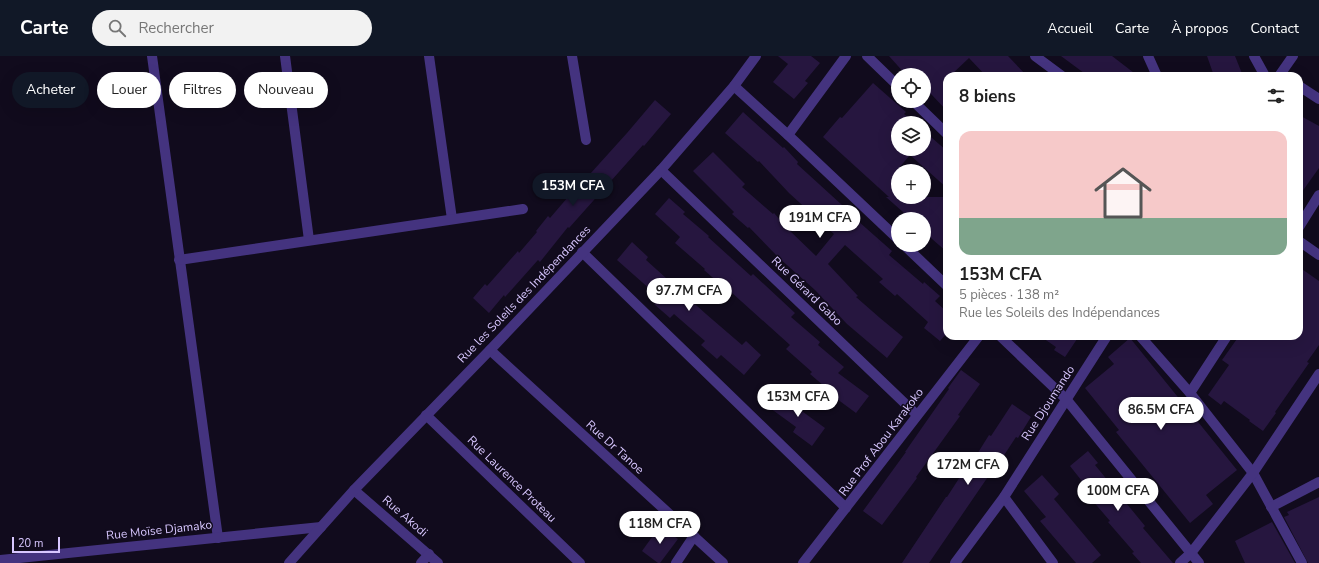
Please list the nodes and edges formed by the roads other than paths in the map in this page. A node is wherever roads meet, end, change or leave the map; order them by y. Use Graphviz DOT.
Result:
graph roads {
  1 [pos="152,56"];
  2 [pos="285,56"];
  3 [pos="429,56"];
  4 [pos="572,56"];
  5 [pos="756,56"];
  6 [pos="846,56"];
  7 [pos="867,56"];
  8 [pos="1035,56"];
  9 [pos="1148,56"];
  10 [pos="1254,56"];
  11 [pos="1292,56"];
  12 [pos="1057,72"];
  13 [pos="1155,72"];
  14 [pos="1263,72"];
  15 [pos="1284,72"];
  16 [pos="891,79"];
  17 [pos="734,86"];
  18 [pos="1303,89"];
  19 [pos="1319,99"];
  20 [pos="920,108"];
  21 [pos="943,130"];
  22 [pos="788,135"];
  23 [pos="586,140"];
  24 [pos="661,170"];
  25 [pos="1319,195"];
  26 [pos="523,209"];
  27 [pos="452,219"];
  28 [pos="1303,221"];
  29 [pos="891,232"];
  30 [pos="309,240"];
  31 [pos="1303,244"];
  32 [pos="582,252"];
  33 [pos="911,252"];
  34 [pos="1319,255"];
  35 [pos="179,260"];
  36 [pos="943,282"];
  37 [pos="976,340"];
  38 [pos="1004,340"];
  39 [pos="1104,340"];
  40 [pos="1144,340"];
  41 [pos="1224,340"];
  42 [pos="490,350"];
  43 [pos="1319,374"];
  44 [pos="1190,393"];
  45 [pos="1066,399"];
  46 [pos="426,415"];
  47 [pos="918,415"];
  48 [pos="1253,473"];
  49 [pos="1319,482"];
  50 [pos="354,490"];
  51 [pos="1004,497"];
  52 [pos="1271,507"];
  53 [pos="846,508"];
  54 [pos="321,527"];
  55 [pos="694,536"];
  56 [pos="218,538"];
  57 [pos="1191,553"];
  58 [pos="429,554"];
  59 [pos="0,560"];
  60 [pos="289,563"];
  61 [pos="421,563"];
  62 [pos="438,563"];
  63 [pos="580,563"];
  64 [pos="676,563"];
  65 [pos="723,563"];
  66 [pos="803,563"];
  67 [pos="954,563"];
  68 [pos="1054,563"];
  69 [pos="1180,563"];
  70 [pos="1199,563"];
  71 [pos="1302,563"];
  1 -- 35 [label="street"];
  2 -- 30 [label="street"];
  3 -- 27 [label="street"];
  4 -- 23 [label="street"];
  5 -- 17 [label="street, Rue les Soleils des Indépendances"];
  6 -- 22 [label="street"];
  7 -- 16 [label="street"];
  8 -- 12 [label="street"];
  9 -- 13 [label="street"];
  10 -- 14 [label="street"];
  11 -- 15 [label="street"];
  17 -- 22 [label="street"];
  17 -- 24 [label="street, Rue les Soleils des Indépendances"];
  18 -- 19 [label="street"];
  20 -- 21 [label="street"];
  22 -- 29 [label="street"];
  24 -- 32 [label="street, Rue les Soleils des Indépendances"];
  24 -- 47 [label="street, Rue Gérard Gabo"];
  25 -- 28 [label="street"];
  26 -- 27 [label="street"];
  27 -- 30 [label="street"];
  30 -- 35 [label="street"];
  31 -- 34 [label="street"];
  32 -- 42 [label="street, Rue les Soleils des Indépendances"];
  32 -- 53 [label="street"];
  33 -- 36 [label="street"];
  35 -- 56 [label="street"];
  37 -- 47 [label="street, Rue Prof Abou Karakoko"];
  38 -- 45 [label="street"];
  39 -- 45 [label="street, Rue Djoumando"];
  40 -- 44 [label="street"];
  41 -- 44 [label="street"];
  42 -- 46 [label="street, Rue les Soleils des Indépendances"];
  42 -- 55 [label="street, Rue Dr Tanoe"];
  43 -- 48 [label="street"];
  44 -- 48 [label="street"];
  45 -- 51 [label="street, Rue Djoumando"];
  45 -- 57 [label="street"];
  46 -- 50 [label="street, Rue les Soleils des Indépendances"];
  46 -- 63 [label="street, Rue Laurence Proteau"];
  47 -- 53 [label="street, Rue Prof Abou Karakoko"];
  48 -- 52 [label="street"];
  48 -- 57 [label="street"];
  49 -- 52 [label="street"];
  50 -- 54 [label="street, Rue les Soleils des Indépendances"];
  50 -- 58 [label="street, Rue Akodi"];
  51 -- 67 [label="street, Rue Djoumando"];
  51 -- 68 [label="street"];
  52 -- 71 [label="street"];
  53 -- 66 [label="street, Rue Prof Abou Karakoko"];
  54 -- 56 [label="street, Rue Moïse Djamako"];
  54 -- 60 [label="street, Rue les Soleils des Indépendances"];
  55 -- 64 [label="street"];
  55 -- 65 [label="street, Rue Dr Tanoe"];
  56 -- 59 [label="street, Rue Moïse Djamako"];
  57 -- 69 [label="street"];
  57 -- 70 [label="street"];
  58 -- 61 [label="street"];
  58 -- 62 [label="street, Rue Akodi"];
}
